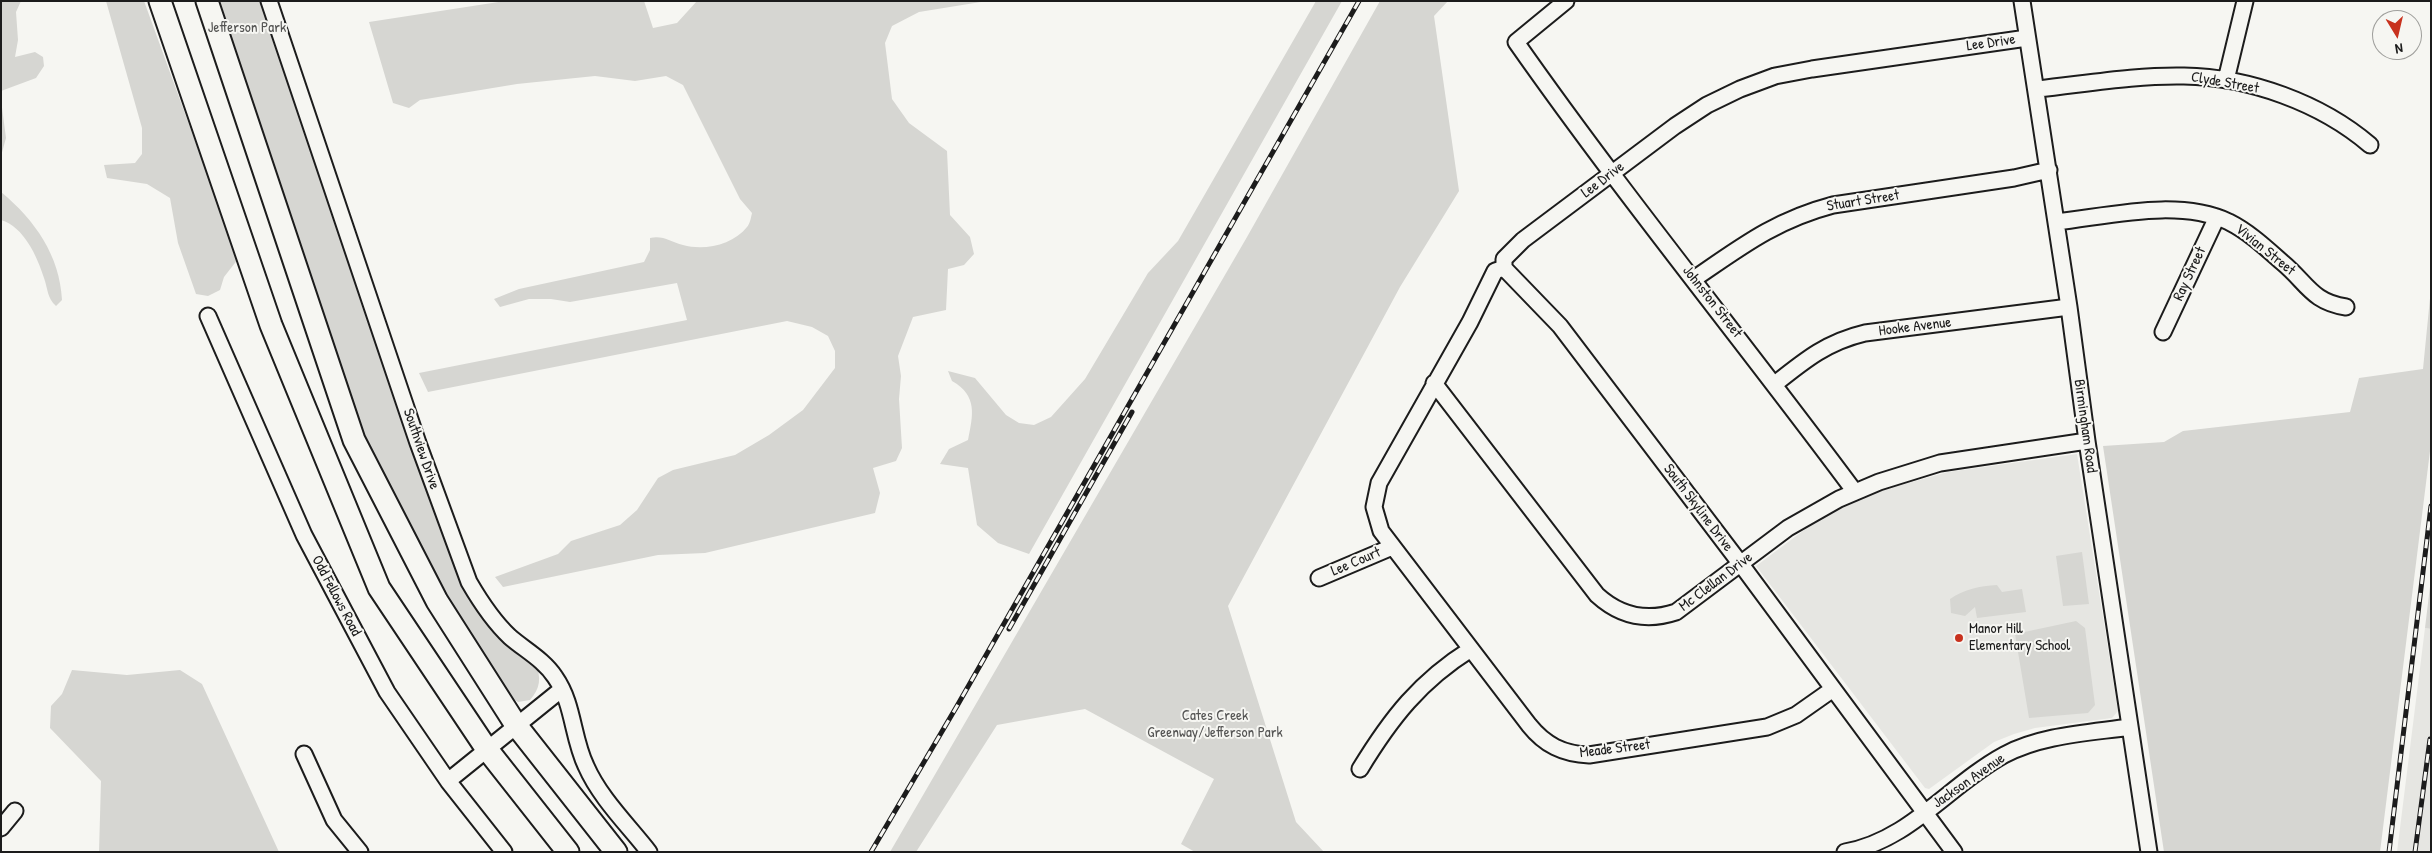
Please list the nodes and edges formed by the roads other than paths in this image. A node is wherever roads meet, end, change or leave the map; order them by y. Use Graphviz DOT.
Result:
graph roads {
  1 [pos="160,1"];
  2 [pos="207,1"];
  3 [pos="269,1"];
  4 [pos="1566,1"];
  5 [pos="2022,1"];
  6 [pos="2245,1"];
  7 [pos="2027,38"];
  8 [pos="2226,80"];
  9 [pos="2036,89"];
  10 [pos="2370,145"];
  11 [pos="2048,170"];
  12 [pos="1612,173"];
  13 [pos="2217,217"];
  14 [pos="2056,222"];
  15 [pos="1504,268"];
  16 [pos="1694,279"];
  17 [pos="2069,307"];
  18 [pos="2346,307"];
  19 [pos="208,316"];
  20 [pos="2163,332"];
  21 [pos="1434,383"];
  22 [pos="1775,384"];
  23 [pos="2086,441"];
  24 [pos="1855,492"];
  25 [pos="1392,547"];
  26 [pos="1740,564"];
  27 [pos="1319,578"];
  28 [pos="1471,649"];
  29 [pos="562,689"];
  30 [pos="1834,689"];
  31 [pos="516,725"];
  32 [pos="2130,727"];
  33 [pos="486,748"];
  34 [pos="304,754"];
  35 [pos="1360,769"];
  36 [pos="448,781"];
  37 [pos="15,811"];
  38 [pos="1925,812"];
  39 [pos="1,828"];
  40 [pos="360,852"];
  41 [pos="504,852"];
  42 [pos="568,852"];
  43 [pos="616,852"];
  44 [pos="649,852"];
  45 [pos="1845,852"];
  46 [pos="1954,852"];
  47 [pos="2149,852"];
  1 -- 33 [label="highway"];
  2 -- 31 [label="highway"];
  3 -- 29 [label="street, Southview Drive"];
  4 -- 12 [label="street, Johnston Street"];
  5 -- 7 [label="street, Birmingham Road"];
  6 -- 8 [label="street"];
  7 -- 9 [label="street, Birmingham Road"];
  7 -- 12 [label="street, Lee Drive"];
  8 -- 9 [label="street, Clyde Street"];
  8 -- 10 [label="street, Clyde Street"];
  9 -- 11 [label="street, Birmingham Road"];
  11 -- 14 [label="street, Birmingham Road"];
  11 -- 16 [label="street, Stuart Street"];
  12 -- 15 [label="street, Lee Drive"];
  12 -- 16 [label="street, Johnston Street"];
  13 -- 14 [label="street, Vivian Street"];
  13 -- 18 [label="street, Vivian Street"];
  13 -- 20 [label="street, Ray Street"];
  14 -- 17 [label="street, Birmingham Road"];
  15 -- 21 [label="street, Lee Drive"];
  15 -- 26 [label="street, South Skyline Drive"];
  16 -- 22 [label="street, Johnston Street"];
  17 -- 22 [label="street, Hooke Avenue"];
  17 -- 23 [label="street, Birmingham Road"];
  19 -- 36 [label="street, Odd Fellows Road"];
  21 -- 25 [label="street, Lee Drive"];
  21 -- 26 [label="street, Mc Clellan Drive"];
  22 -- 24 [label="street, Johnston Street"];
  23 -- 24 [label="street, Mc Clellan Drive"];
  23 -- 32 [label="street, Birmingham Road"];
  24 -- 26 [label="street, Mc Clellan Drive"];
  25 -- 27 [label="street, Lee Court"];
  25 -- 28 [label="street, Meade Street"];
  26 -- 30 [label="street, South Skyline Drive"];
  28 -- 30 [label="street, Meade Street"];
  28 -- 35 [label="street"];
  29 -- 31 [label="street"];
  29 -- 44 [label="street, Southview Drive"];
  30 -- 38 [label="street, South Skyline Drive"];
  31 -- 33 [label="street"];
  31 -- 43 [label="highway"];
  32 -- 38 [label="street, Jackson Avenue"];
  32 -- 47 [label="street, Birmingham Road"];
  33 -- 36 [label="street"];
  33 -- 42 [label="highway"];
  34 -- 40 [label="street"];
  36 -- 41 [label="street, Odd Fellows Road"];
  37 -- 39 [label="street"];
  38 -- 45 [label="street, Jackson Avenue"];
  38 -- 46 [label="street, South Skyline Drive"];
}
